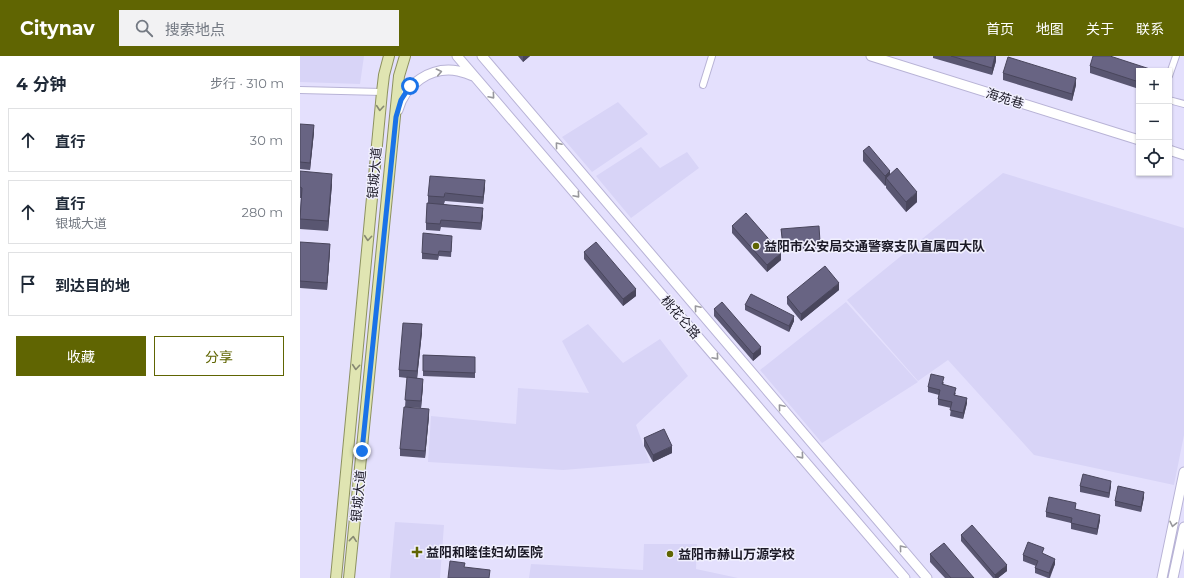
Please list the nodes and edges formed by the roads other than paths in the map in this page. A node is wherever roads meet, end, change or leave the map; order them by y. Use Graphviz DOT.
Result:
graph roads {
  1 [pos="389,56"];
  2 [pos="405,56"];
  3 [pos="457,56"];
  4 [pos="482,56"];
  5 [pos="712,56"];
  6 [pos="871,56"];
  7 [pos="1176,56"];
  8 [pos="1172,68"];
  9 [pos="475,77"];
  10 [pos="703,85"];
  11 [pos="300,90"];
  12 [pos="382,92"];
  13 [pos="1172,101"];
  14 [pos="1184,104"];
  15 [pos="396,117"];
  16 [pos="1136,139"];
  17 [pos="1172,151"];
  18 [pos="1184,155"];
  19 [pos="1184,472"];
  20 [pos="1184,527"];
  21 [pos="336,578"];
  22 [pos="349,578"];
  23 [pos="906,578"];
  24 [pos="927,578"];
  25 [pos="1162,578"];
  26 [pos="1173,578"];
  1 -- 12 [label="main road, 银城大道"];
  2 -- 15 [label="main road, 银城大道"];
  3 -- 9 [label="main road, 桃花仑路"];
  24 -- 4 [label="main road, 桃花仑路, one-way"];
  5 -- 10 [label="street"];
  6 -- 16 [label="main road, 海苑巷"];
  7 -- 8 [label="street"];
  15 -- 9 [label="main road, one-way"];
  9 -- 23 [label="main road, 桃花仑路, one-way"];
  11 -- 12 [label="street"];
  12 -- 21 [label="main road, 银城大道, one-way"];
  13 -- 14 [label="street"];
  22 -- 15 [label="main road, 银城大道, one-way"];
  17 -- 18 [label="main road"];
  19 -- 25 [label="main road, one-way"];
  20 -- 26 [label="main road"];
}
